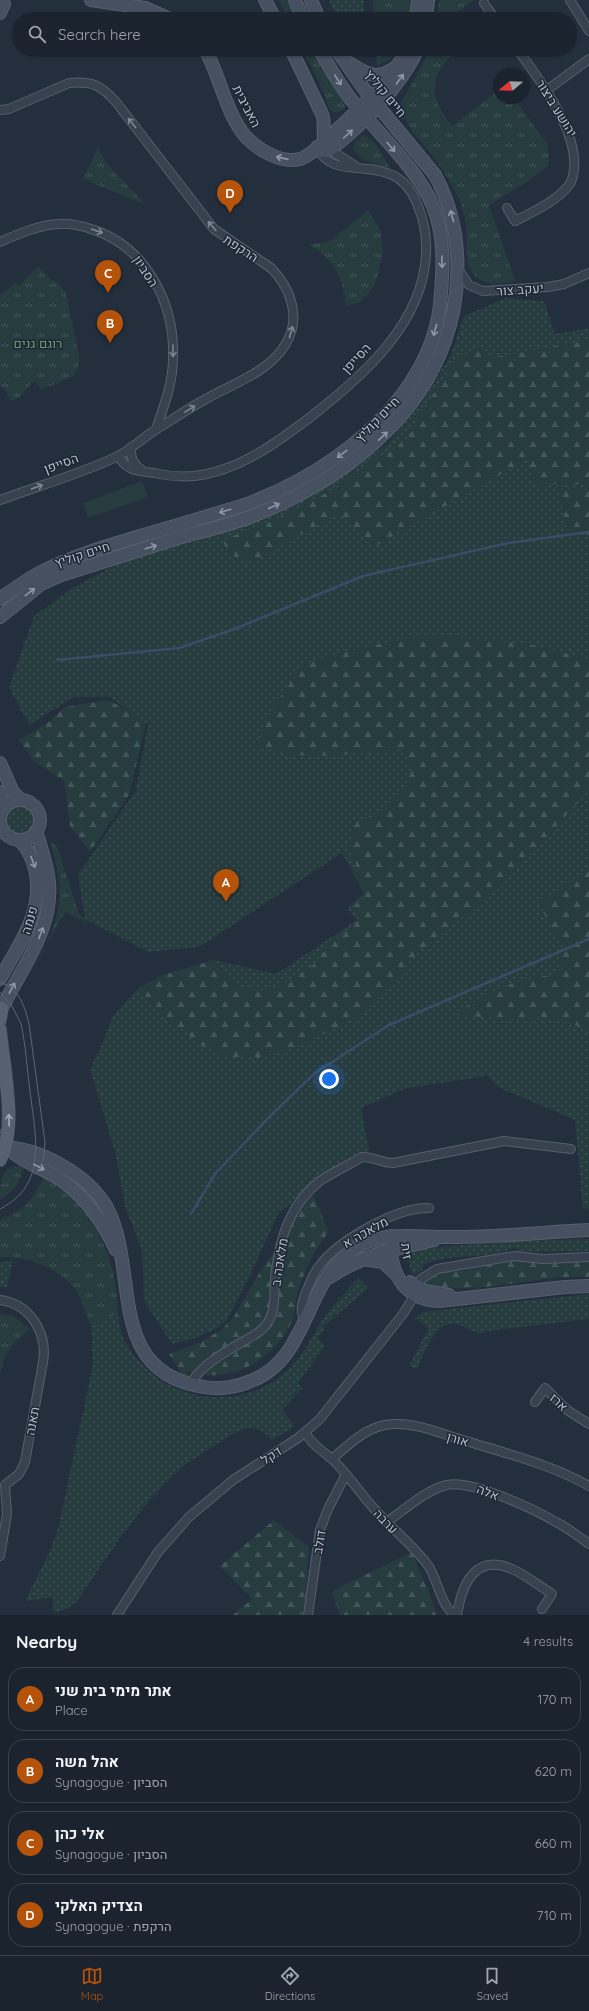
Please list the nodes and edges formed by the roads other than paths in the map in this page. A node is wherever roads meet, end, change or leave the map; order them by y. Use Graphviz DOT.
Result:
graph roads {
  1 [pos="91,0"];
  2 [pos="265,0"];
  3 [pos="295,0"];
  4 [pos="311,0"];
  5 [pos="418,0"];
  6 [pos="428,0"];
  7 [pos="570,0"];
  8 [pos="484,3"];
  9 [pos="154,12"];
  10 [pos="271,12"];
  11 [pos="300,12"];
  12 [pos="317,12"];
  13 [pos="417,12"];
  14 [pos="427,12"];
  15 [pos="490,12"];
  16 [pos="589,31"];
  17 [pos="209,56"];
  18 [pos="294,56"];
  19 [pos="323,56"];
  20 [pos="340,56"];
  21 [pos="342,56"];
  22 [pos="404,56"];
  23 [pos="414,56"];
  24 [pos="523,56"];
  25 [pos="589,59"];
  26 [pos="400,63"];
  27 [pos="548,90"];
  28 [pos="374,102"];
  29 [pos="318,106"];
  30 [pos="0,110"];
  31 [pos="362,113"];
  32 [pos="347,120"];
  33 [pos="324,146"];
  34 [pos="362,168"];
  35 [pos="507,208"];
  36 [pos="0,242"];
  37 [pos="458,269"];
  38 [pos="589,273"];
  39 [pos="156,429"];
  40 [pos="132,447"];
  41 [pos="119,456"];
  42 [pos="148,472"];
  43 [pos="0,500"];
  44 [pos="0,598"];
  45 [pos="0,617"];
  46 [pos="0,762"];
  47 [pos="0,792"];
  48 [pos="21,800"];
  49 [pos="2,812"];
  50 [pos="2,831"];
  51 [pos="36,831"];
  52 [pos="19,840"];
  53 [pos="0,979"];
  54 [pos="0,1011"];
  55 [pos="0,1029"];
  56 [pos="2,1143"];
  57 [pos="571,1149"];
  58 [pos="0,1160"];
  59 [pos="429,1208"];
  60 [pos="589,1230"];
  61 [pos="391,1236"];
  62 [pos="447,1237"];
  63 [pos="394,1248"];
  64 [pos="589,1257"];
  65 [pos="360,1260"];
  66 [pos="398,1275"];
  67 [pos="322,1283"];
  68 [pos="589,1286"];
  69 [pos="416,1292"];
  70 [pos="0,1300"];
  71 [pos="305,1321"];
  72 [pos="190,1384"];
  73 [pos="535,1402"];
  74 [pos="589,1424"];
  75 [pos="305,1432"];
  76 [pos="332,1459"];
  77 [pos="346,1474"];
  78 [pos="2,1481"];
  79 [pos="589,1486"];
  80 [pos="387,1522"];
  81 [pos="589,1544"];
  82 [pos="0,1556"];
  83 [pos="542,1609"];
  84 [pos="117,1615"];
  85 [pos="308,1615"];
  86 [pos="457,1615"];
  1 -- 9 [label="main road"];
  2 -- 10 [label="main road"];
  3 -- 11 [label="main road"];
  4 -- 12 [label="main road"];
  5 -- 13 [label="main road"];
  6 -- 14 [label="main road"];
  7 -- 16 [label="street"];
  8 -- 15 [label="street"];
  33 -- 17 [label="main road, האביבית, one-way"];
  18 -- 29 [label="main road"];
  19 -- 31 [label="main road, חיים קוליץ, one-way"];
  20 -- 28 [label="main road, חיים קוליץ"];
  21 -- 26 [label="main road"];
  22 -- 26 [label="main road"];
  28 -- 23 [label="main road, one-way"];
  24 -- 27 [label="street, יהושע ביצור"];
  25 -- 27 [label="street"];
  26 -- 28 [label="main road"];
  27 -- 35 [label="street, יהושע ביצור"];
  28 -- 31 [label="main road"];
  37 -- 28 [label="main road, חיים קוליץ, one-way"];
  29 -- 32 [label="main road"];
  29 -- 33 [label="main road"];
  39 -- 30 [label="street, הרקפת, one-way"];
  31 -- 32 [label="main road"];
  33 -- 31 [label="main road, one-way"];
  31 -- 44 [label="main road, חיים קוליץ, one-way"];
  32 -- 33 [label="main road"];
  33 -- 34 [label="street, הסייפן"];
  33 -- 34 [label="street, הסייפן"];
  34 -- 42 [label="street, הסייפן"];
  36 -- 39 [label="street, הסביון, one-way"];
  37 -- 38 [label="street, יעקב צור"];
  45 -- 37 [label="main road, חיים קוליץ, one-way"];
  39 -- 40 [label="street, הרקפת"];
  40 -- 41 [label="street, הרקפת"];
  40 -- 42 [label="street, הסייפן"];
  41 -- 42 [label="street, הסייפן"];
  43 -- 41 [label="street, הסייפן, one-way"];
  46 -- 48 [label="main road"];
  47 -- 49 [label="main road"];
  48 -- 49 [label="main road"];
  48 -- 51 [label="main road"];
  49 -- 50 [label="main road"];
  50 -- 52 [label="main road"];
  51 -- 52 [label="main road"];
  54 -- 51 [label="main road, פנמה, one-way"];
  52 -- 53 [label="main road, פנמה, one-way"];
  56 -- 55 [label="main road, one-way"];
  56 -- 58 [label="main road"];
  56 -- 72 [label="main road"];
  57 -- 72 [label="street, מלאכה ב"];
  59 -- 71 [label="street, מלאכה א"];
  60 -- 62 [label="main road"];
  61 -- 62 [label="main road"];
  61 -- 63 [label="main road, זית"];
  61 -- 67 [label="main road"];
  62 -- 63 [label="main road"];
  63 -- 65 [label="main road"];
  63 -- 66 [label="main road, זית"];
  63 -- 69 [label="main road, זית"];
  64 -- 69 [label="street, דקל"];
  65 -- 66 [label="main road"];
  65 -- 67 [label="main road"];
  66 -- 69 [label="main road, זית"];
  67 -- 71 [label="main road"];
  68 -- 69 [label="main road"];
  69 -- 75 [label="street, דקל"];
  70 -- 78 [label="street, תאנה"];
  71 -- 72 [label="main road"];
  73 -- 74 [label="street, ארז"];
  75 -- 76 [label="street, ערבה"];
  75 -- 84 [label="street, דקל"];
  76 -- 77 [label="street, ערבה"];
  76 -- 79 [label="street, אורן"];
  77 -- 80 [label="street, ערבה"];
  77 -- 85 [label="street, דולב"];
  78 -- 82 [label="street, תאנה"];
  80 -- 81 [label="street, אלה"];
  80 -- 86 [label="street, ערבה"];
  83 -- 86 [label="street, ערבה"];
}
